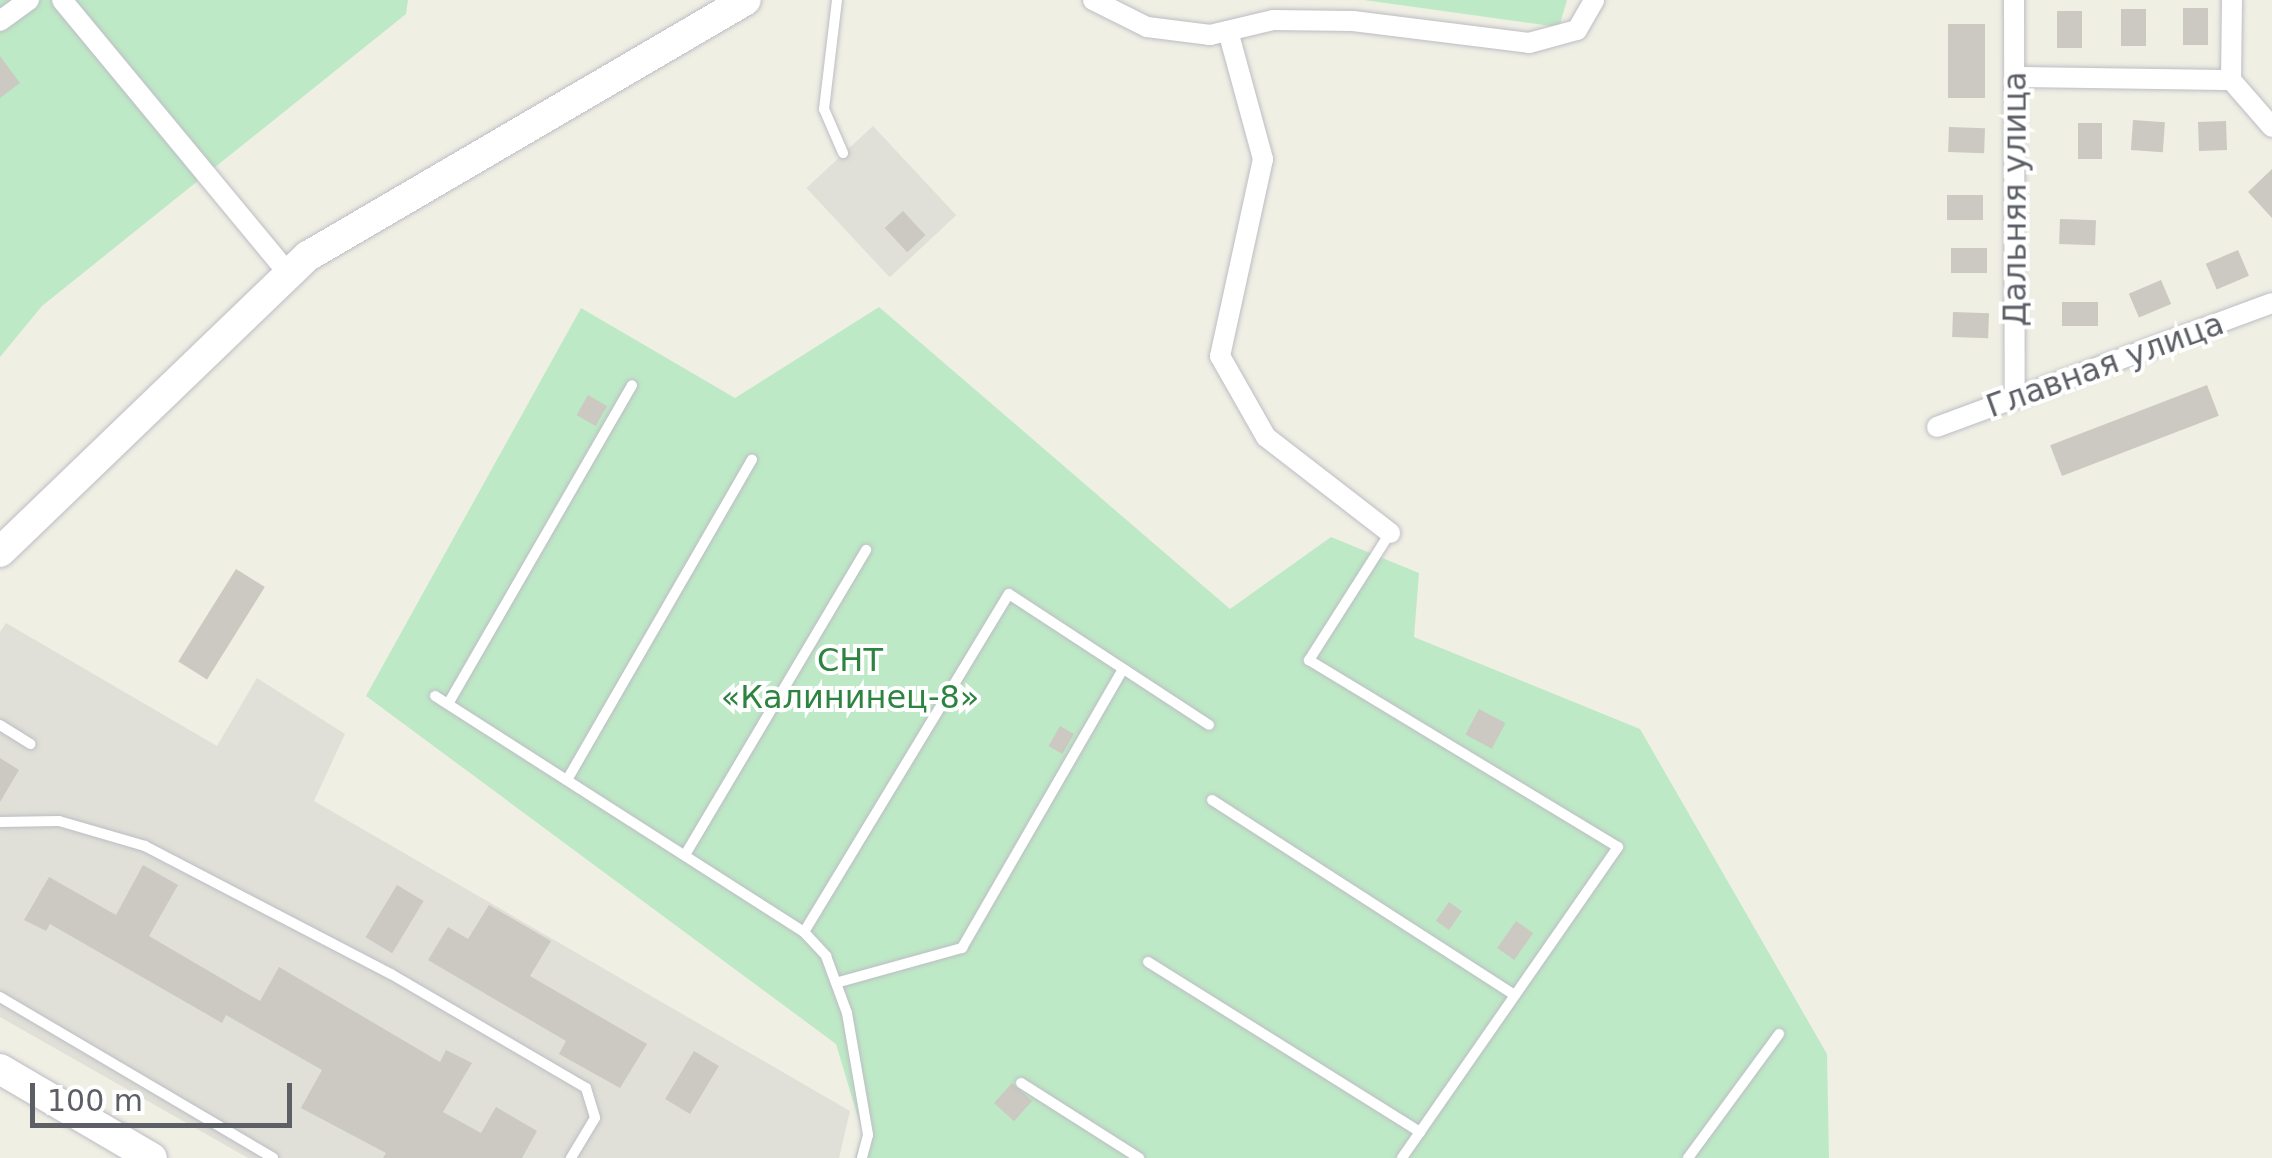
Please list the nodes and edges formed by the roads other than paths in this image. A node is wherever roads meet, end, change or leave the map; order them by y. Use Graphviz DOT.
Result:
graph roads {
  1 [pos="29,0"];
  2 [pos="62,0"];
  3 [pos="746,0"];
  4 [pos="837,0"];
  5 [pos="1093,0"];
  6 [pos="1594,0"];
  7 [pos="2014,0"];
  8 [pos="2232,0"];
  9 [pos="0,20"];
  10 [pos="1228,31"];
  11 [pos="2016,77"];
  12 [pos="2231,80"];
  13 [pos="2272,127"];
  14 [pos="843,153"];
  15 [pos="288,272"];
  16 [pos="2272,303"];
  17 [pos="632,385"];
  18 [pos="2015,398"];
  19 [pos="1938,427"];
  20 [pos="752,459"];
  21 [pos="1390,533"];
  22 [pos="866,550"];
  23 [pos="0,552"];
  24 [pos="1123,669"];
  25 [pos="435,696"];
  26 [pos="448,704"];
  27 [pos="0,725"];
  28 [pos="1209,725"];
  29 [pos="30,744"];
  30 [pos="567,780"];
  31 [pos="1212,800"];
  32 [pos="0,822"];
  33 [pos="685,855"];
  34 [pos="804,932"];
  35 [pos="1148,962"];
  36 [pos="839,982"];
  37 [pos="0,996"];
  38 [pos="1515,996"];
  39 [pos="1779,1034"];
  40 [pos="0,1069"];
  41 [pos="1021,1082"];
  42 [pos="1420,1132"];
  43 [pos="152,1158"];
  44 [pos="273,1158"];
  45 [pos="571,1158"];
  46 [pos="862,1158"];
  47 [pos="1139,1158"];
  48 [pos="1402,1158"];
  49 [pos="1688,1158"];
  1 -- 9 [label="street"];
  2 -- 15 [label="street"];
  3 -- 15 [label="main road"];
  4 -- 14 [label="lane"];
  5 -- 10 [label="street"];
  6 -- 10 [label="street"];
  7 -- 11 [label="street, Дальняя улица"];
  8 -- 12 [label="street"];
  10 -- 21 [label="street"];
  11 -- 12 [label="street"];
  11 -- 18 [label="street, Дальняя улица"];
  12 -- 13 [label="street"];
  15 -- 23 [label="main road"];
  16 -- 18 [label="street, Главная улица"];
  17 -- 26 [label="lane"];
  18 -- 19 [label="street, Главная улица"];
  20 -- 30 [label="lane"];
  21 -- 38 [label="lane"];
  22 -- 33 [label="lane"];
  24 -- 28 [label="lane"];
  24 -- 34 [label="lane"];
  24 -- 36 [label="lane"];
  25 -- 26 [label="lane"];
  26 -- 30 [label="lane"];
  27 -- 29 [label="lane"];
  30 -- 33 [label="lane"];
  31 -- 38 [label="lane"];
  32 -- 45 [label="lane"];
  33 -- 34 [label="lane"];
  34 -- 36 [label="lane"];
  35 -- 42 [label="lane"];
  36 -- 46 [label="lane"];
  37 -- 44 [label="lane"];
  38 -- 42 [label="lane"];
  39 -- 49 [label="lane"];
  40 -- 43 [label="main road"];
  41 -- 47 [label="lane"];
  42 -- 48 [label="lane"];
}
